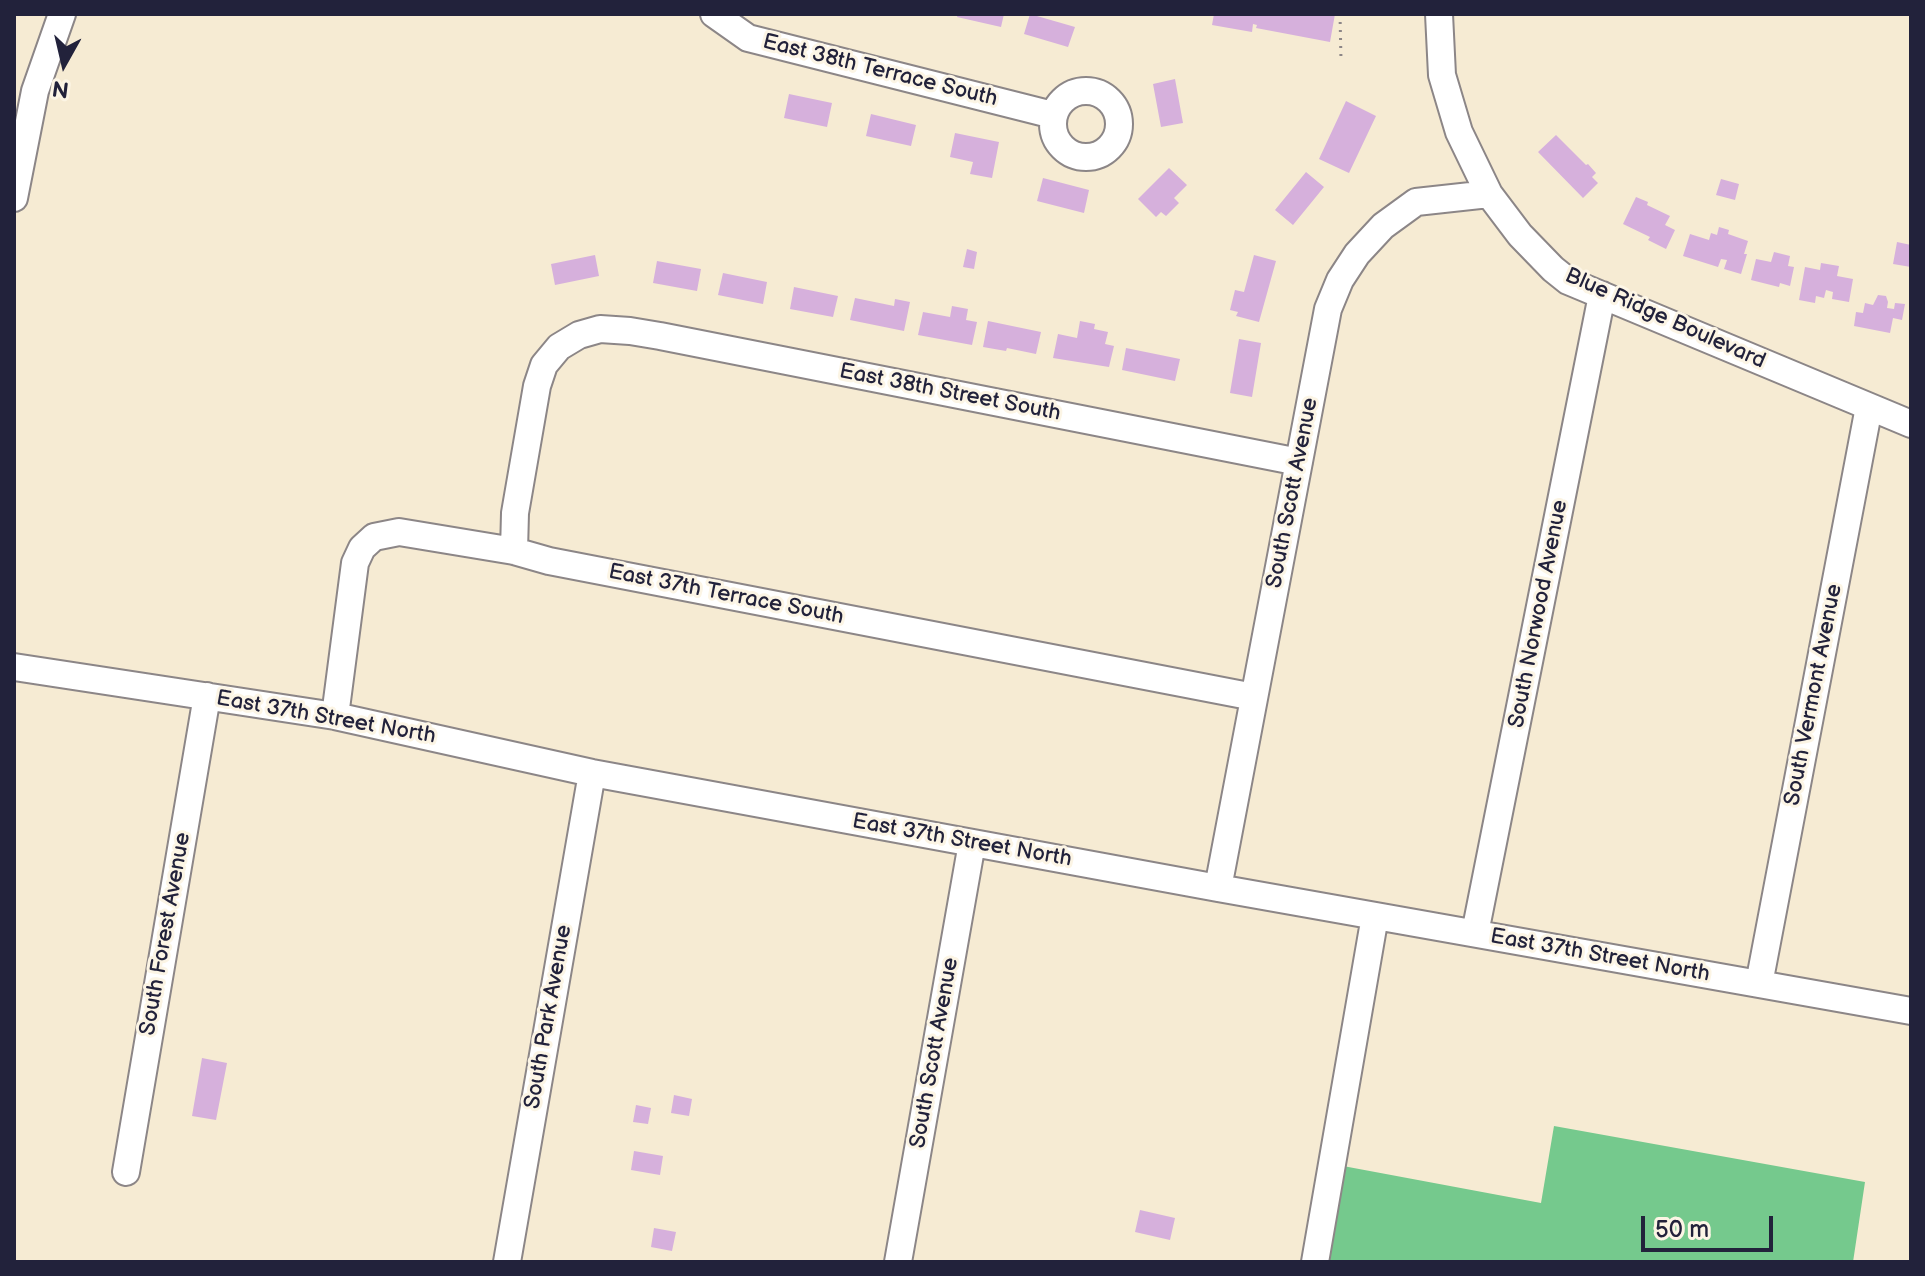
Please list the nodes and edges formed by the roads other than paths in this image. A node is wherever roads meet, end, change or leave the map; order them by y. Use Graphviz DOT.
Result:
graph roads {
  1 [pos="62,14"];
  2 [pos="714,14"];
  3 [pos="1439,14"];
  4 [pos="1053,115"];
  5 [pos="1489,194"];
  6 [pos="14,198"];
  7 [pos="1602,295"];
  8 [pos="1869,407"];
  9 [pos="1911,424"];
  10 [pos="1299,462"];
  11 [pos="514,551"];
  12 [pos="14,667"];
  13 [pos="207,696"];
  14 [pos="1254,697"];
  15 [pos="336,712"];
  16 [pos="592,773"];
  17 [pos="972,843"];
  18 [pos="1218,888"];
  19 [pos="1375,916"];
  20 [pos="1475,933"];
  21 [pos="1759,984"];
  22 [pos="1911,1011"];
  23 [pos="126,1172"];
  24 [pos="507,1262"];
  25 [pos="898,1262"];
  26 [pos="1315,1262"];
  1 -- 6 [label="street"];
  2 -- 4 [label="street, East 38th Terrace South"];
  3 -- 5 [label="street, Blue Ridge Boulevard"];
  5 -- 7 [label="street, Blue Ridge Boulevard"];
  5 -- 10 [label="street, South Scott Avenue"];
  7 -- 8 [label="street, Blue Ridge Boulevard"];
  7 -- 20 [label="street, South Norwood Avenue"];
  8 -- 9 [label="street, Blue Ridge Boulevard"];
  8 -- 21 [label="street, South Vermont Avenue"];
  10 -- 11 [label="street, East 38th Street South"];
  10 -- 14 [label="street, South Scott Avenue"];
  11 -- 14 [label="street, East 37th Terrace South"];
  11 -- 15 [label="street, East 37th Terrace South"];
  12 -- 13 [label="street, East 37th Street North"];
  13 -- 15 [label="street, East 37th Street North"];
  13 -- 23 [label="street, South Forest Avenue"];
  14 -- 18 [label="street, South Scott Avenue"];
  15 -- 16 [label="street, East 37th Street North"];
  16 -- 17 [label="street, East 37th Street North"];
  16 -- 24 [label="street, South Park Avenue"];
  17 -- 18 [label="street, East 37th Street North"];
  17 -- 25 [label="street, South Scott Avenue"];
  18 -- 19 [label="street, East 37th Street North"];
  19 -- 20 [label="street, East 37th Street North"];
  19 -- 26 [label="street"];
  20 -- 21 [label="street, East 37th Street North"];
  21 -- 22 [label="street, East 37th Street North"];
}
